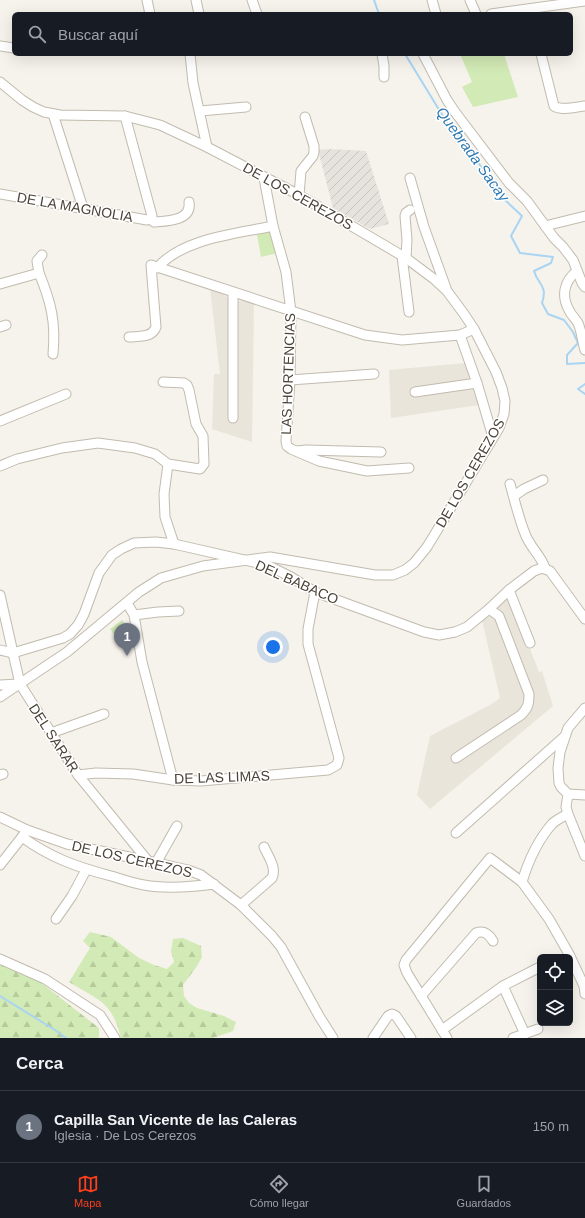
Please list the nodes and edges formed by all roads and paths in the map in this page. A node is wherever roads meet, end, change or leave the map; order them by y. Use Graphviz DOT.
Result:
graph roads {
  1 [pos="147,0"];
  2 [pos="196,0"];
  3 [pos="252,0"];
  4 [pos="432,0"];
  5 [pos="470,0"];
  6 [pos="581,1"];
  7 [pos="531,11"];
  8 [pos="150,12"];
  9 [pos="199,12"];
  10 [pos="256,12"];
  11 [pos="435,12"];
  12 [pos="475,12"];
  13 [pos="518,12"];
  14 [pos="0,46"];
  15 [pos="12,48"];
  16 [pos="190,56"];
  17 [pos="382,56"];
  18 [pos="424,56"];
  19 [pos="542,56"];
  20 [pos="384,77"];
  21 [pos="0,82"];
  22 [pos="585,106"];
  23 [pos="246,107"];
  24 [pos="200,111"];
  25 [pos="53,114"];
  26 [pos="125,116"];
  27 [pos="305,117"];
  28 [pos="207,147"];
  29 [pos="264,178"];
  30 [pos="410,178"];
  31 [pos="0,194"];
  32 [pos="299,195"];
  33 [pos="189,202"];
  34 [pos="83,208"];
  35 [pos="410,210"];
  36 [pos="585,216"];
  37 [pos="151,219"];
  38 [pos="273,226"];
  39 [pos="545,226"];
  40 [pos="42,255"];
  41 [pos="404,257"];
  42 [pos="154,267"];
  43 [pos="577,272"];
  44 [pos="39,273"];
  45 [pos="0,284"];
  46 [pos="585,287"];
  47 [pos="448,291"];
  48 [pos="233,293"];
  49 [pos="291,312"];
  50 [pos="409,312"];
  51 [pos="474,329"];
  52 [pos="460,335"];
  53 [pos="129,337"];
  54 [pos="585,350"];
  55 [pos="53,354"];
  56 [pos="374,374"];
  57 [pos="290,380"];
  58 [pos="163,382"];
  59 [pos="477,383"];
  60 [pos="415,392"];
  61 [pos="66,394"];
  62 [pos="233,418"];
  63 [pos="0,421"];
  64 [pos="493,437"];
  65 [pos="295,451"];
  66 [pos="381,452"];
  67 [pos="168,464"];
  68 [pos="0,466"];
  69 [pos="408,468"];
  70 [pos="543,480"];
  71 [pos="510,484"];
  72 [pos="514,496"];
  73 [pos="174,544"];
  74 [pos="248,560"];
  75 [pos="545,568"];
  76 [pos="509,590"];
  77 [pos="315,592"];
  78 [pos="0,595"];
  79 [pos="127,603"];
  80 [pos="489,609"];
  81 [pos="179,611"];
  82 [pos="134,615"];
  83 [pos="585,619"];
  84 [pos="530,643"];
  85 [pos="0,650"];
  86 [pos="13,653"];
  87 [pos="20,684"];
  88 [pos="0,685"];
  89 [pos="0,697"];
  90 [pos="585,708"];
  91 [pos="104,714"];
  92 [pos="51,733"];
  93 [pos="565,736"];
  94 [pos="456,758"];
  95 [pos="78,775"];
  96 [pos="173,780"];
  97 [pos="568,794"];
  98 [pos="585,795"];
  99 [pos="568,814"];
  100 [pos="0,816"];
  101 [pos="177,826"];
  102 [pos="456,833"];
  103 [pos="25,834"];
  104 [pos="264,847"];
  105 [pos="585,856"];
  106 [pos="152,862"];
  107 [pos="0,865"];
  108 [pos="86,870"];
  109 [pos="522,882"];
  110 [pos="214,884"];
  111 [pos="241,905"];
  112 [pos="56,919"];
  113 [pos="493,941"];
  114 [pos="565,954"];
  115 [pos="0,959"];
  116 [pos="573,968"];
  117 [pos="537,969"];
  118 [pos="503,986"];
  119 [pos="585,994"];
  120 [pos="422,996"];
  121 [pos="538,1029"];
  122 [pos="444,1034"];
  123 [pos="525,1034"];
  124 [pos="115,1038"];
  125 [pos="333,1038"];
  126 [pos="373,1038"];
  127 [pos="411,1038"];
  128 [pos="513,1038"];
  1 -- 8 [label="street"];
  2 -- 9 [label="street"];
  3 -- 10 [label="street"];
  4 -- 11 [label="street"];
  5 -- 12 [label="street"];
  6 -- 7 [label="street"];
  7 -- 13 [label="street"];
  14 -- 15 [label="street"];
  16 -- 24 [label="street"];
  17 -- 20 [label="street"];
  18 -- 39 [label="street"];
  19 -- 22 [label="street"];
  21 -- 25 [label="street, DE LOS CEREZOS"];
  23 -- 24 [label="street"];
  24 -- 28 [label="street"];
  25 -- 26 [label="street, DE LOS CEREZOS"];
  25 -- 34 [label="street"];
  26 -- 28 [label="street, DE LOS CEREZOS"];
  26 -- 37 [label="street"];
  27 -- 32 [label="street"];
  28 -- 29 [label="street, DE LOS CEREZOS"];
  29 -- 32 [label="street, DE LOS CEREZOS"];
  29 -- 38 [label="street, LAS HORTENCIAS"];
  30 -- 47 [label="street"];
  31 -- 34 [label="street, DE LA MAGNOLIA"];
  32 -- 41 [label="street, DE LOS CEREZOS"];
  33 -- 37 [label="street, DE LA MAGNOLIA"];
  34 -- 37 [label="street, DE LA MAGNOLIA"];
  35 -- 41 [label="street"];
  36 -- 39 [label="street"];
  38 -- 42 [label="street"];
  38 -- 49 [label="street, LAS HORTENCIAS"];
  39 -- 43 [label="street"];
  40 -- 44 [label="street"];
  41 -- 47 [label="street, DE LOS CEREZOS"];
  41 -- 50 [label="street"];
  42 -- 48 [label="street"];
  42 -- 53 [label="street"];
  43 -- 46 [label="street"];
  43 -- 54 [label="street"];
  44 -- 45 [label="street"];
  44 -- 55 [label="street"];
  47 -- 51 [label="street, DE LOS CEREZOS"];
  48 -- 49 [label="street"];
  48 -- 62 [label="street"];
  49 -- 52 [label="street"];
  49 -- 57 [label="street, LAS HORTENCIAS"];
  51 -- 52 [label="street"];
  51 -- 64 [label="street, DE LOS CEREZOS"];
  52 -- 59 [label="street"];
  56 -- 57 [label="street"];
  57 -- 65 [label="street, LAS HORTENCIAS"];
  58 -- 67 [label="street"];
  59 -- 60 [label="street"];
  59 -- 64 [label="street"];
  61 -- 63 [label="street"];
  64 -- 74 [label="street, DE LOS CEREZOS"];
  65 -- 66 [label="street"];
  65 -- 69 [label="street, LAS HORTENCIAS"];
  67 -- 68 [label="street"];
  67 -- 73 [label="street"];
  70 -- 72 [label="street"];
  71 -- 72 [label="street"];
  72 -- 75 [label="street"];
  73 -- 74 [label="street, DEL BABACO"];
  73 -- 86 [label="street, DEL BABACO"];
  74 -- 77 [label="street, DEL BABACO"];
  74 -- 79 [label="street, DE LOS CEREZOS"];
  75 -- 76 [label="street, DEL BABACO"];
  75 -- 83 [label="street"];
  76 -- 80 [label="street, DEL BABACO"];
  76 -- 84 [label="street"];
  77 -- 80 [label="street, DEL BABACO"];
  77 -- 96 [label="street, DE LAS LIMAS"];
  78 -- 86 [label="street, DEL SARAR"];
  79 -- 82 [label="street"];
  79 -- 87 [label="street, DE LOS CEREZOS"];
  80 -- 94 [label="street"];
  81 -- 82 [label="street"];
  82 -- 96 [label="street"];
  85 -- 86 [label="street"];
  86 -- 87 [label="street, DEL SARAR"];
  87 -- 88 [label="street"];
  87 -- 89 [label="street, DE LOS CEREZOS"];
  87 -- 92 [label="street, DEL SARAR"];
  90 -- 93 [label="street"];
  91 -- 92 [label="street"];
  92 -- 95 [label="street, DEL SARAR"];
  93 -- 97 [label="street"];
  93 -- 102 [label="street"];
  95 -- 96 [label="street, DE LAS LIMAS"];
  95 -- 106 [label="street, DEL SARAR"];
  97 -- 98 [label="street"];
  97 -- 99 [label="street"];
  99 -- 105 [label="street"];
  99 -- 109 [label="street"];
  100 -- 103 [label="street, DE LOS CEREZOS"];
  101 -- 106 [label="street"];
  103 -- 106 [label="street, DE LOS CEREZOS"];
  103 -- 107 [label="street"];
  103 -- 108 [label="street"];
  104 -- 111 [label="street"];
  106 -- 110 [label="street, DE LOS CEREZOS"];
  108 -- 110 [label="street"];
  108 -- 112 [label="street"];
  109 -- 114 [label="street"];
  109 -- 120 [label="street"];
  110 -- 111 [label="street, DE LOS CEREZOS"];
  111 -- 125 [label="street, DE LOS CEREZOS"];
  113 -- 120 [label="street"];
  115 -- 124 [label="street"];
  116 -- 119 [label="street"];
  117 -- 118 [label="street"];
  118 -- 122 [label="street"];
  118 -- 123 [label="street"];
  120 -- 122 [label="street"];
  121 -- 123 [label="street"];
  123 -- 128 [label="street"];
  126 -- 127 [label="street"];
}
